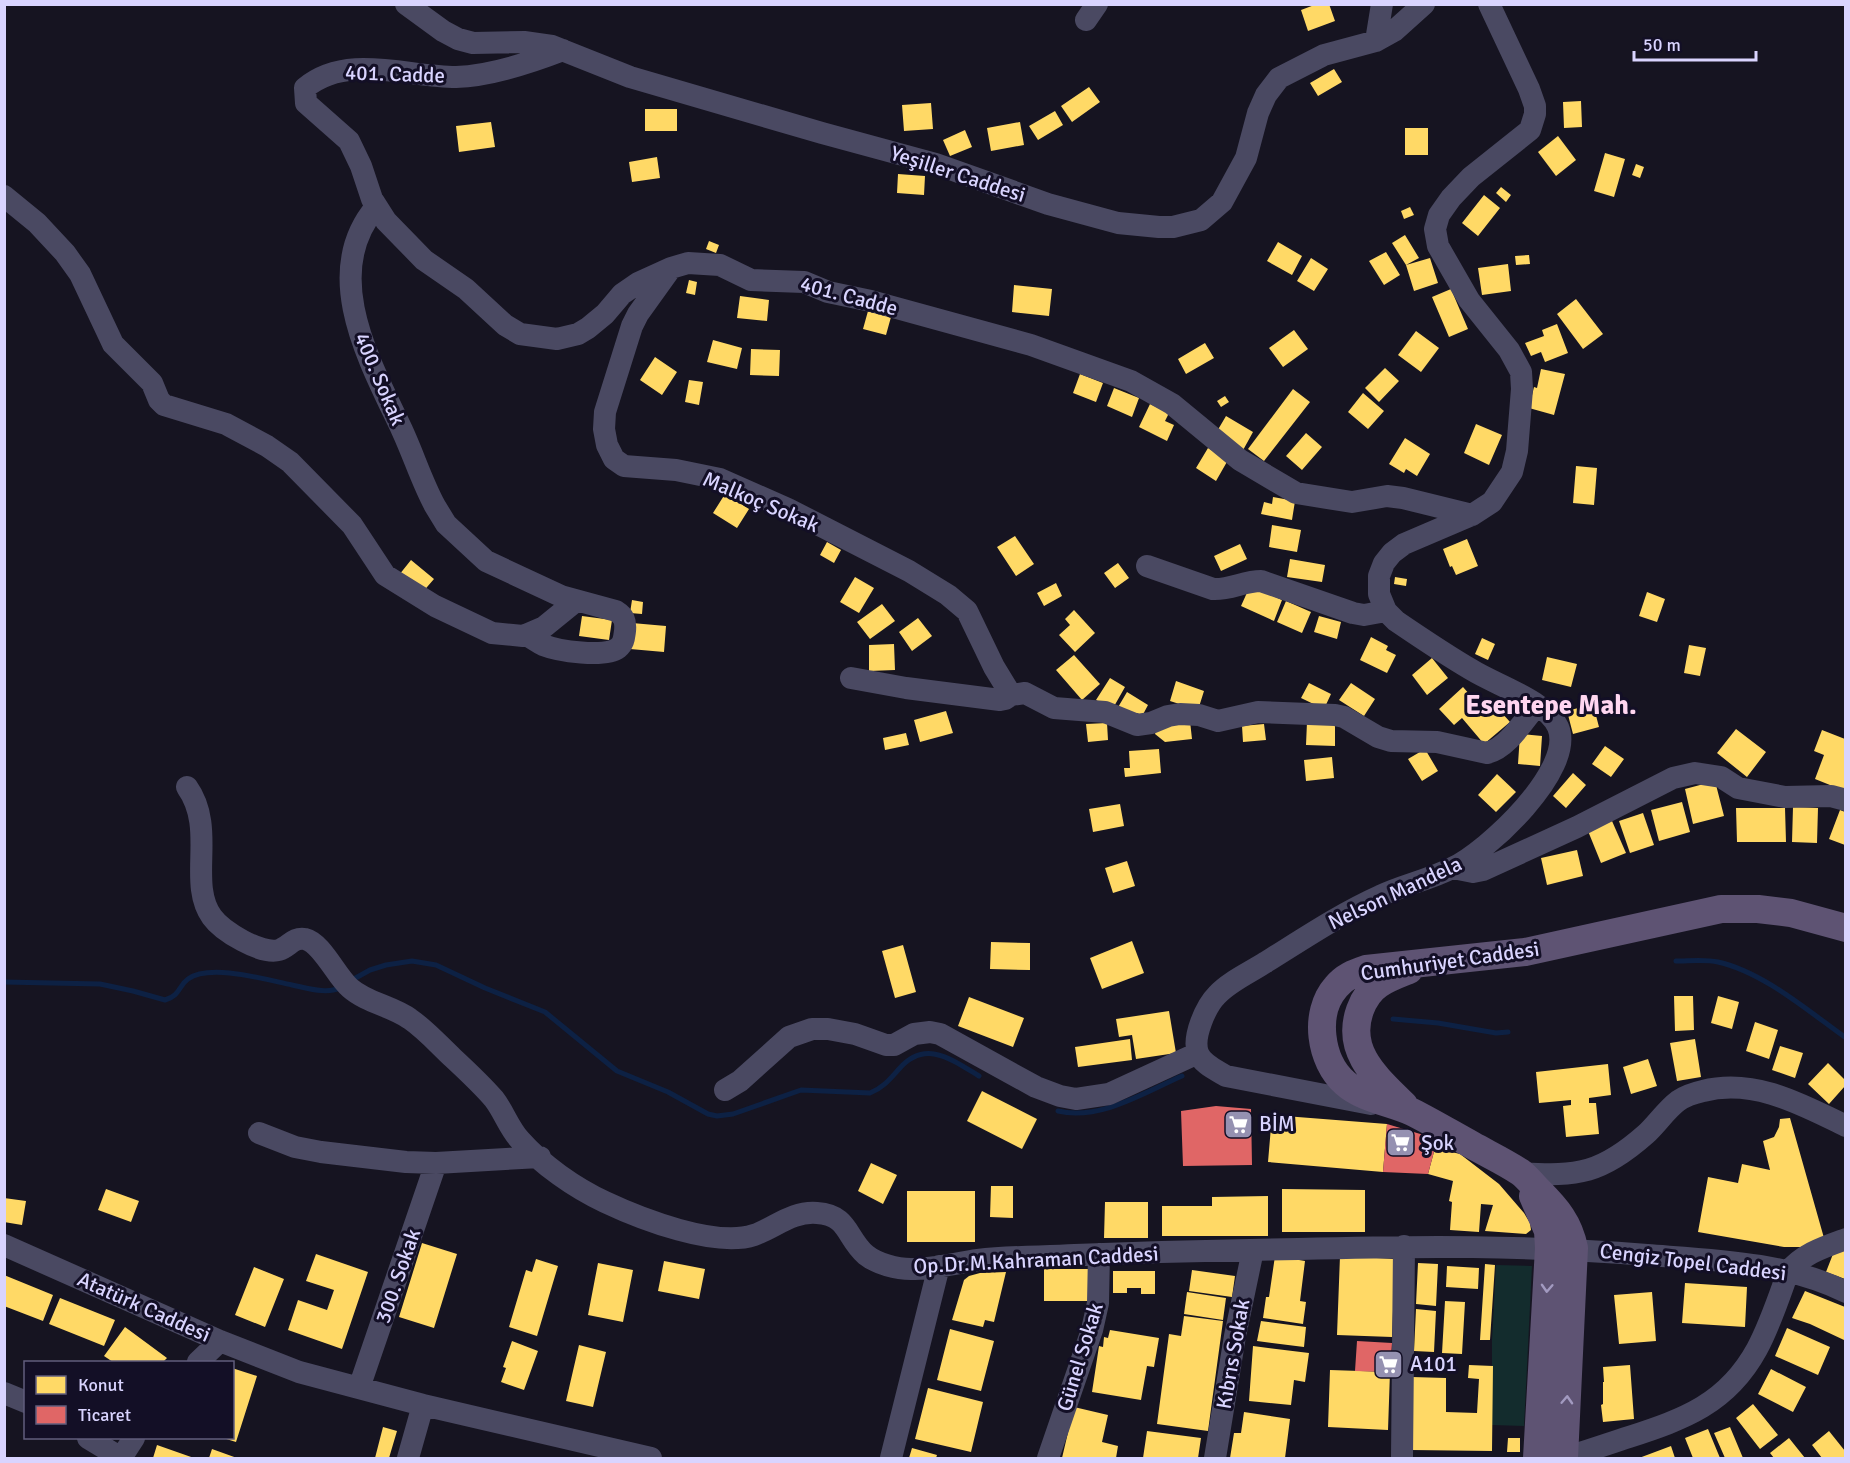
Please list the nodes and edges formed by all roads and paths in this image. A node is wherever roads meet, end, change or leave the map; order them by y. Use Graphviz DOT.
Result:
graph roads {
  1 [pos="406,4"];
  2 [pos="1382,4"];
  3 [pos="1424,4"];
  4 [pos="1489,4"];
  5 [pos="1376,41"];
  6 [pos="563,50"];
  7 [pos="4,196"];
  8 [pos="376,207"];
  9 [pos="671,268"];
  10 [pos="1472,514"];
  11 [pos="1147,566"];
  12 [pos="576,601"];
  13 [pos="1386,611"];
  14 [pos="526,635"];
  15 [pos="851,678"];
  16 [pos="1011,695"];
  17 [pos="1537,705"];
  18 [pos="187,787"];
  19 [pos="1845,800"];
  20 [pos="1453,868"];
  21 [pos="1845,928"];
  22 [pos="1198,1053"];
  23 [pos="725,1090"];
  24 [pos="1411,1112"];
  25 [pos="1845,1126"];
  26 [pos="259,1133"];
  27 [pos="540,1157"];
  28 [pos="436,1163"];
  29 [pos="1521,1173"];
  30 [pos="1845,1239"];
  31 [pos="4,1245"];
  32 [pos="1404,1246"];
  33 [pos="1561,1248"];
  34 [pos="1253,1250"];
  35 [pos="1099,1254"];
  36 [pos="939,1266"];
  37 [pos="1788,1272"];
  38 [pos="1845,1292"];
  39 [pos="220,1341"];
  40 [pos="199,1361"];
  41 [pos="359,1388"];
  42 [pos="4,1394"];
  43 [pos="24,1401"];
  44 [pos="423,1405"];
  45 [pos="91,1439"];
  46 [pos="133,1439"];
  47 [pos="1606,1452"];
  48 [pos="121,1458"];
  49 [pos="408,1458"];
  50 [pos="651,1458"];
  51 [pos="891,1458"];
  52 [pos="1048,1458"];
  53 [pos="1215,1458"];
  54 [pos="1402,1458"];
  55 [pos="1536,1458"];
  56 [pos="1564,1458"];
  1 -- 6 [label="street, Yeşiller Caddesi"];
  2 -- 5 [label="street"];
  3 -- 5 [label="street, Yeşiller Caddesi"];
  4 -- 10 [label="street"];
  5 -- 6 [label="street, Yeşiller Caddesi"];
  6 -- 8 [label="street, 401. Cadde"];
  7 -- 14 [label="street"];
  8 -- 9 [label="street, 401. Cadde"];
  8 -- 12 [label="street, 400. Sokak"];
  9 -- 10 [label="street, 401. Cadde"];
  9 -- 16 [label="street, Malkoç Sokak"];
  10 -- 13 [label="street"];
  11 -- 13 [label="street"];
  12 -- 14 [label="street"];
  12 -- 14 [label="street, 400. Sokak"];
  13 -- 17 [label="street, Nelson Mandela"];
  15 -- 16 [label="street"];
  16 -- 17 [label="street"];
  17 -- 20 [label="street, Nelson Mandela"];
  18 -- 27 [label="street, Op.Dr.M.Kahraman Caddesi"];
  19 -- 20 [label="street"];
  20 -- 22 [label="street, Nelson Mandela"];
  21 -- 24 [label="main road, Cumhuriyet Caddesi"];
  22 -- 23 [label="street"];
  22 -- 24 [label="street"];
  24 -- 29 [label="main road, Cumhuriyet Caddesi"];
  25 -- 29 [label="street"];
  26 -- 28 [label="street"];
  27 -- 28 [label="street"];
  27 -- 36 [label="street, Op.Dr.M.Kahraman Caddesi"];
  28 -- 41 [label="street, 300. Sokak"];
  29 -- 33 [label="main road, Cumhuriyet Caddesi"];
  30 -- 37 [label="street"];
  31 -- 39 [label="street, Atatürk Caddesi"];
  32 -- 33 [label="street, Op.Dr.M.Kahraman Caddesi"];
  32 -- 34 [label="street, Op.Dr.M.Kahraman Caddesi"];
  32 -- 54 [label="street"];
  33 -- 37 [label="street, Cengiz Topel Caddesi"];
  33 -- 55 [label="main road, one-way"];
  56 -- 33 [label="main road, Cumhuriyet Caddesi, one-way"];
  34 -- 35 [label="street, Op.Dr.M.Kahraman Caddesi"];
  34 -- 53 [label="street, Kıbrıs Sokak"];
  35 -- 36 [label="street, Op.Dr.M.Kahraman Caddesi"];
  35 -- 52 [label="street, Günel Sokak"];
  36 -- 51 [label="street"];
  37 -- 38 [label="street, Cengiz Topel Caddesi"];
  37 -- 47 [label="street"];
  39 -- 40 [label="street"];
  39 -- 41 [label="street, Atatürk Caddesi"];
  41 -- 44 [label="street, Atatürk Caddesi"];
  42 -- 43 [label="street"];
  44 -- 49 [label="street"];
  44 -- 50 [label="street, Atatürk Caddesi"];
  45 -- 48 [label="street"];
  46 -- 48 [label="street"];
  47 -- 56 [label="street"];
}
